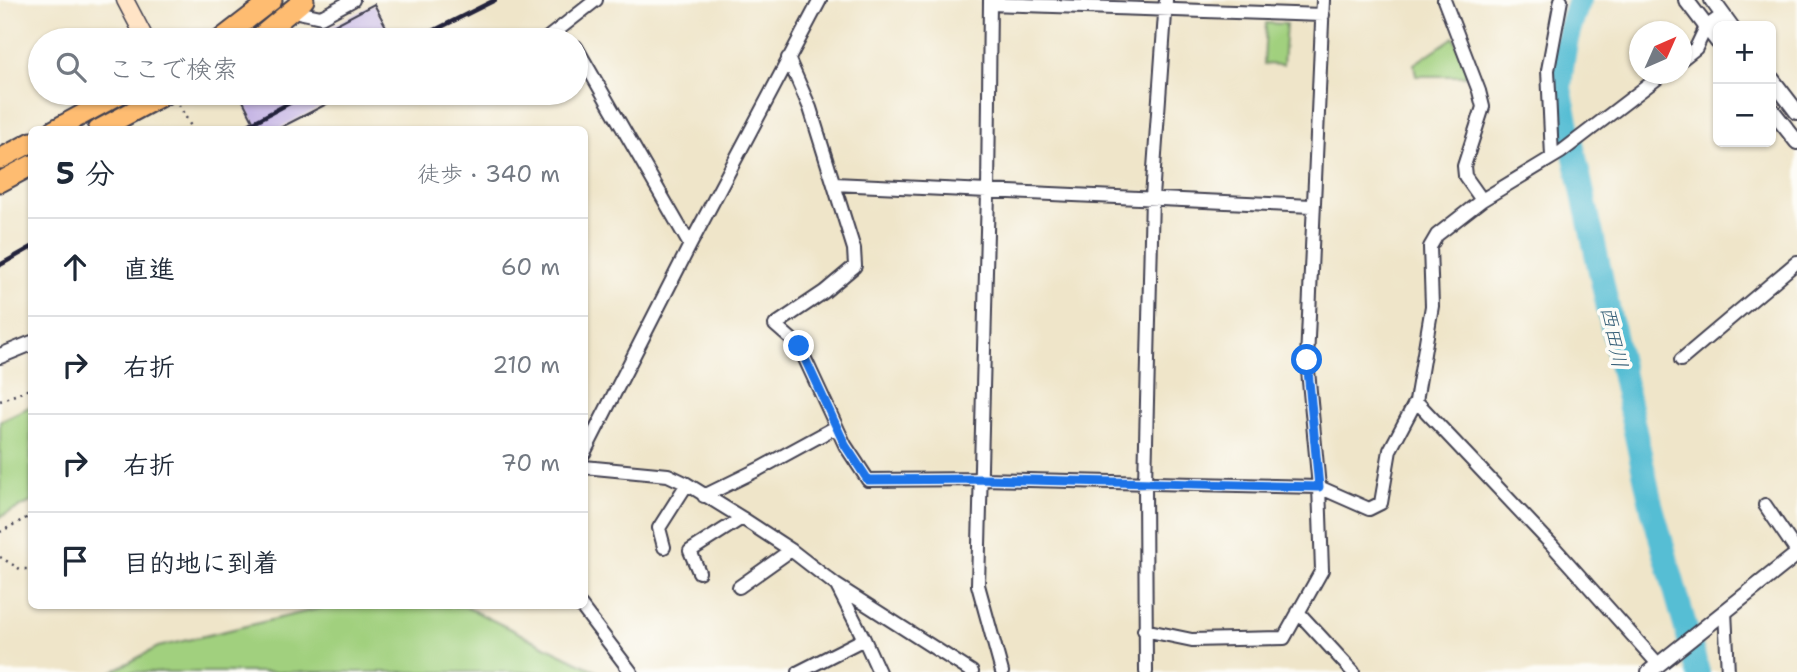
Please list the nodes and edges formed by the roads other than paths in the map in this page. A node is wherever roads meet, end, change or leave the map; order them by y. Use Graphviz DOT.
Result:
graph roads {
  1 [pos="125,0"];
  2 [pos="272,0"];
  3 [pos="353,0"];
  4 [pos="596,0"];
  5 [pos="820,0"];
  6 [pos="1322,0"];
  7 [pos="1444,0"];
  8 [pos="1561,0"];
  9 [pos="1686,0"];
  10 [pos="1712,0"];
  11 [pos="990,2"];
  12 [pos="1166,5"];
  13 [pos="299,6"];
  14 [pos="1322,15"];
  15 [pos="1727,21"];
  16 [pos="1713,25"];
  17 [pos="564,26"];
  18 [pos="1706,27"];
  19 [pos="140,28"];
  20 [pos="236,28"];
  21 [pos="271,28"];
  22 [pos="561,28"];
  23 [pos="1713,36"];
  24 [pos="1692,51"];
  25 [pos="788,58"];
  26 [pos="588,68"];
  27 [pos="1650,84"];
  28 [pos="1776,84"];
  29 [pos="99,105"];
  30 [pos="154,105"];
  31 [pos="1797,112"];
  32 [pos="1776,115"];
  33 [pos="61,126"];
  34 [pos="107,126"];
  35 [pos="1797,142"];
  36 [pos="28,144"];
  37 [pos="1557,155"];
  38 [pos="0,159"];
  39 [pos="28,167"];
  40 [pos="0,182"];
  41 [pos="834,184"];
  42 [pos="988,192"];
  43 [pos="1152,197"];
  44 [pos="1482,200"];
  45 [pos="1312,206"];
  46 [pos="690,245"];
  47 [pos="1797,262"];
  48 [pos="28,345"];
  49 [pos="0,356"];
  50 [pos="1681,360"];
  51 [pos="1416,401"];
  52 [pos="836,426"];
  53 [pos="588,445"];
  54 [pos="588,467"];
  55 [pos="982,479"];
  56 [pos="1145,483"];
  57 [pos="687,484"];
  58 [pos="1319,487"];
  59 [pos="704,496"];
  60 [pos="1765,505"];
  61 [pos="742,518"];
  62 [pos="664,547"];
  63 [pos="792,550"];
  64 [pos="1797,553"];
  65 [pos="699,572"];
  66 [pos="836,585"];
  67 [pos="739,587"];
  68 [pos="583,609"];
  69 [pos="1298,612"];
  70 [pos="1721,614"];
  71 [pos="1144,630"];
  72 [pos="864,639"];
  73 [pos="1654,668"];
  74 [pos="631,672"];
  75 [pos="799,672"];
  76 [pos="879,672"];
  77 [pos="972,672"];
  78 [pos="1002,672"];
  79 [pos="1146,672"];
  80 [pos="1353,672"];
  81 [pos="1728,672"];
  1 -- 19 [label="main road"];
  2 -- 20 [label="highway"];
  3 -- 13 [label="street"];
  4 -- 17 [label="street"];
  5 -- 25 [label="street"];
  6 -- 14 [label="street"];
  7 -- 44 [label="street"];
  8 -- 37 [label="street"];
  9 -- 18 [label="street"];
  10 -- 15 [label="street"];
  11 -- 12 [label="street"];
  11 -- 42 [label="street"];
  12 -- 14 [label="street"];
  12 -- 43 [label="street"];
  13 -- 21 [label="highway"];
  14 -- 45 [label="street"];
  16 -- 18 [label="street"];
  17 -- 22 [label="street"];
  18 -- 23 [label="street"];
  18 -- 24 [label="street"];
  25 -- 41 [label="street"];
  25 -- 46 [label="street"];
  26 -- 46 [label="street"];
  27 -- 37 [label="street"];
  28 -- 31 [label="street"];
  29 -- 33 [label="highway"];
  30 -- 34 [label="highway"];
  32 -- 35 [label="street"];
  36 -- 38 [label="highway"];
  37 -- 44 [label="street"];
  39 -- 40 [label="highway"];
  41 -- 42 [label="street"];
  41 -- 52 [label="street"];
  42 -- 43 [label="street"];
  42 -- 55 [label="street"];
  43 -- 45 [label="street"];
  43 -- 56 [label="street"];
  44 -- 51 [label="street"];
  45 -- 58 [label="street"];
  46 -- 53 [label="street"];
  47 -- 50 [label="street"];
  48 -- 49 [label="street"];
  51 -- 58 [label="street"];
  51 -- 73 [label="street"];
  52 -- 55 [label="street"];
  52 -- 59 [label="street"];
  54 -- 57 [label="street"];
  55 -- 56 [label="street"];
  55 -- 78 [label="street"];
  56 -- 58 [label="street"];
  56 -- 71 [label="street"];
  57 -- 59 [label="street"];
  57 -- 62 [label="street"];
  58 -- 69 [label="street"];
  59 -- 61 [label="street"];
  60 -- 64 [label="street"];
  61 -- 63 [label="street"];
  61 -- 65 [label="street"];
  63 -- 66 [label="street"];
  63 -- 67 [label="street"];
  64 -- 70 [label="street"];
  66 -- 72 [label="street"];
  66 -- 77 [label="street"];
  68 -- 74 [label="street"];
  69 -- 71 [label="street"];
  69 -- 80 [label="street"];
  70 -- 73 [label="street"];
  70 -- 81 [label="street"];
  71 -- 79 [label="street"];
  72 -- 75 [label="street"];
  72 -- 76 [label="street"];
}
